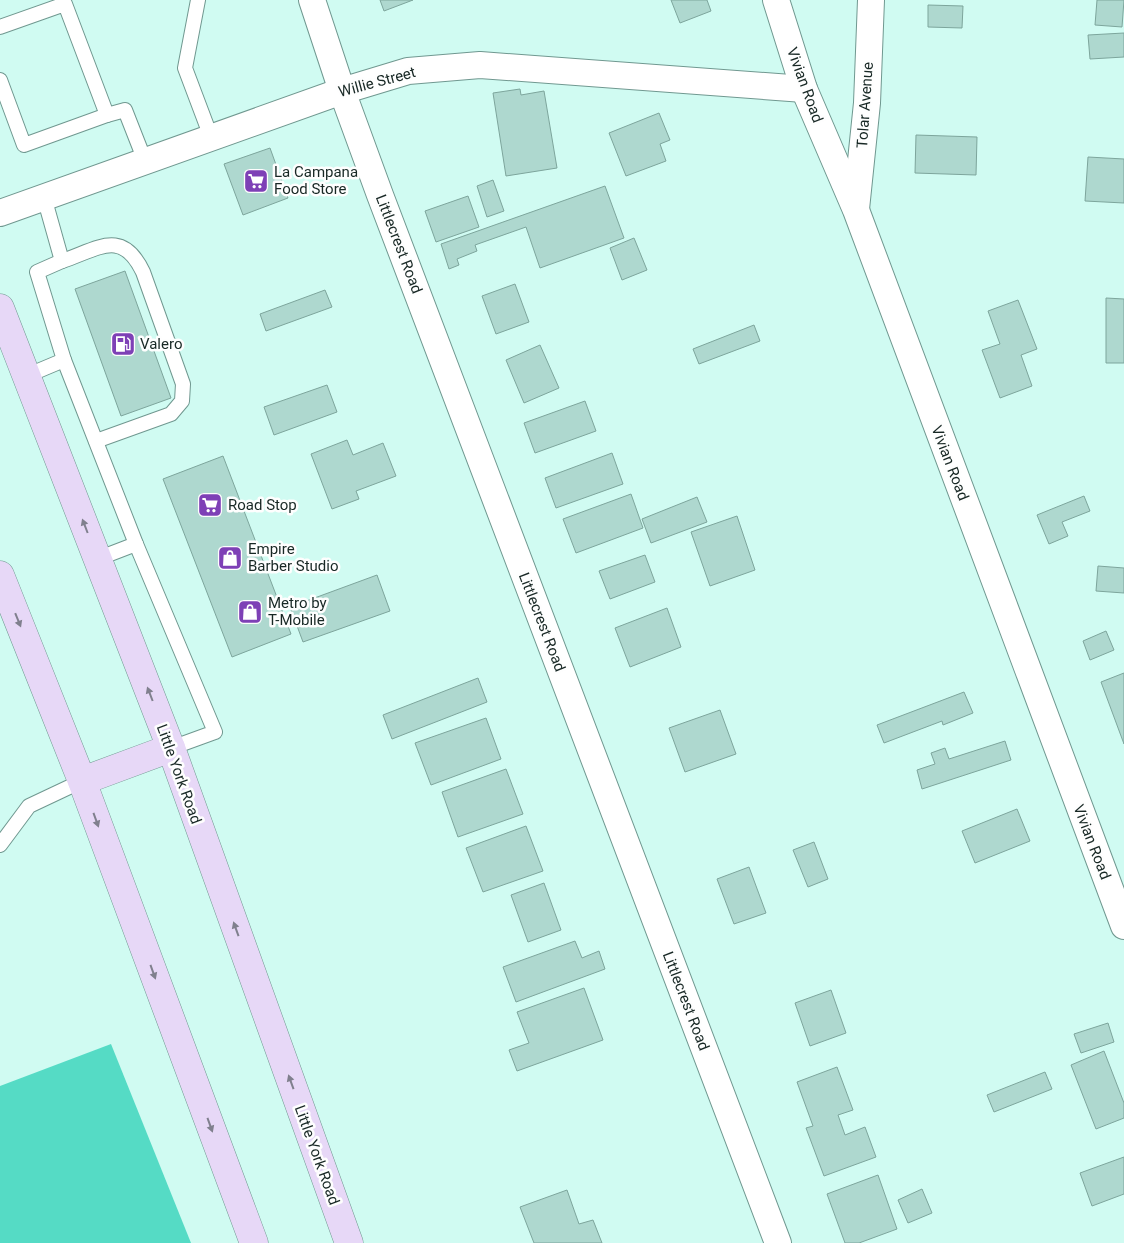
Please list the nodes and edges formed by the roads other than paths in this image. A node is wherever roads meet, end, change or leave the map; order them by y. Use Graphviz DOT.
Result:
graph roads {
  1 [pos="198,0"];
  2 [pos="312,0"];
  3 [pos="776,0"];
  4 [pos="871,0"];
  5 [pos="0,27"];
  6 [pos="0,80"];
  7 [pos="804,89"];
  8 [pos="342,91"];
  9 [pos="107,115"];
  10 [pos="211,137"];
  11 [pos="145,161"];
  12 [pos="44,197"];
  13 [pos="856,210"];
  14 [pos="0,213"];
  15 [pos="62,261"];
  16 [pos="0,308"];
  17 [pos="64,360"];
  18 [pos="26,376"];
  19 [pos="96,441"];
  20 [pos="136,544"];
  21 [pos="97,559"];
  22 [pos="0,577"];
  23 [pos="171,748"];
  24 [pos="82,781"];
  25 [pos="0,845"];
  26 [pos="1124,926"];
  27 [pos="254,1243"];
  28 [pos="349,1243"];
  29 [pos="778,1243"];
  1 -- 10 [label="lane"];
  2 -- 8 [label="street, Littlecrest Road"];
  3 -- 7 [label="street, Vivian Road"];
  4 -- 13 [label="street, Tolar Avenue"];
  5 -- 9 [label="lane"];
  6 -- 9 [label="lane"];
  7 -- 8 [label="street, Willie Street"];
  7 -- 13 [label="street, Vivian Road"];
  8 -- 10 [label="street, Willie Street"];
  8 -- 29 [label="street, Littlecrest Road"];
  9 -- 11 [label="lane"];
  10 -- 11 [label="street, Willie Street"];
  11 -- 12 [label="street, Willie Street"];
  12 -- 14 [label="street, Willie Street"];
  12 -- 15 [label="lane"];
  13 -- 26 [label="street, Vivian Road"];
  15 -- 17 [label="lane"];
  15 -- 19 [label="lane"];
  16 -- 18 [label="main road, Little York Road"];
  17 -- 18 [label="lane"];
  17 -- 19 [label="lane"];
  21 -- 18 [label="main road, Little York Road, one-way"];
  19 -- 20 [label="lane"];
  20 -- 21 [label="lane"];
  20 -- 23 [label="lane"];
  23 -- 21 [label="main road, Little York Road, one-way"];
  22 -- 24 [label="main road, one-way"];
  23 -- 24 [label="main road"];
  28 -- 23 [label="main road, Little York Road, one-way"];
  24 -- 25 [label="lane"];
  24 -- 27 [label="main road, one-way"];
}
